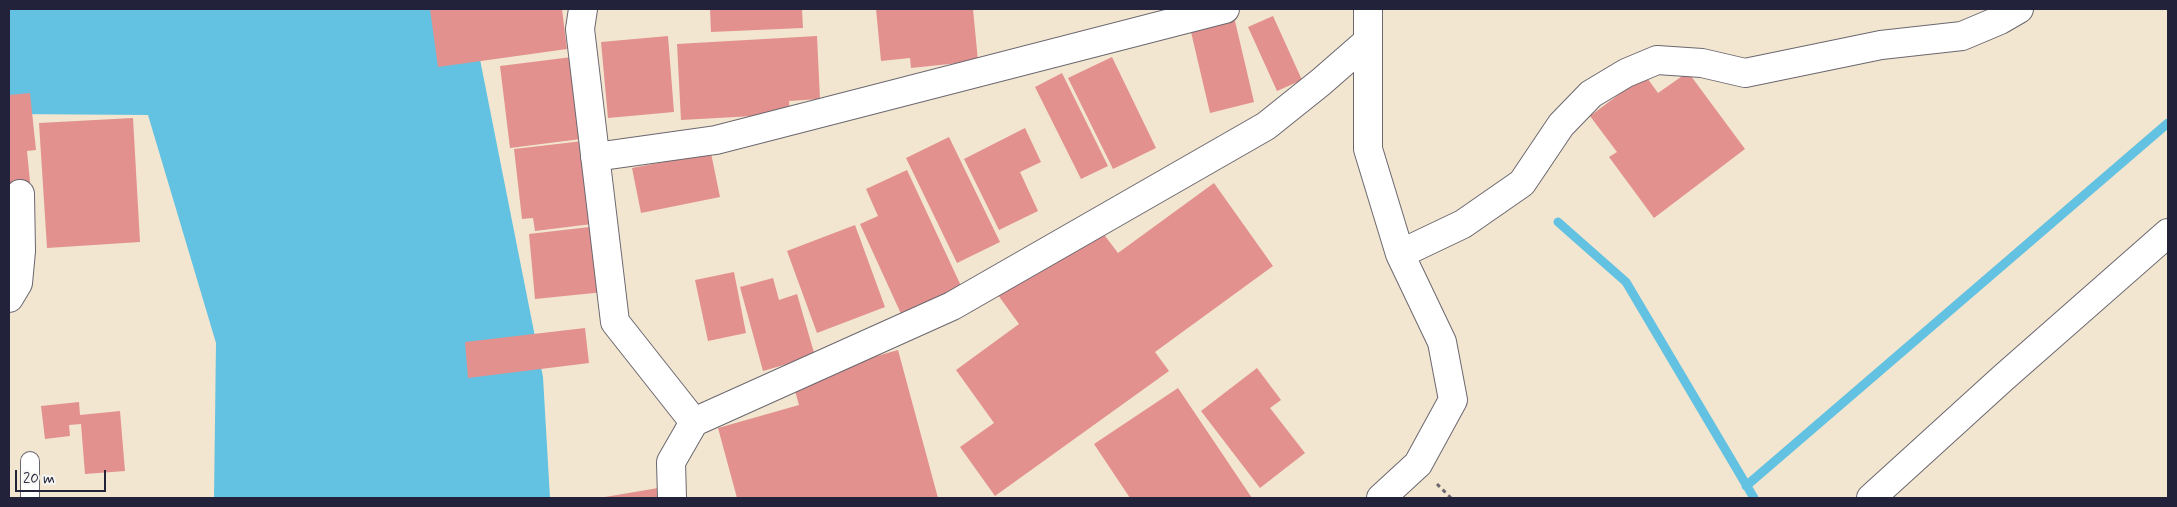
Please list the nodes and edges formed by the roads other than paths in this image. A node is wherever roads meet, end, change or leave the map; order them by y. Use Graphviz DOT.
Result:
graph roads {
  1 [pos="583,9"];
  2 [pos="1225,9"];
  3 [pos="1368,9"];
  4 [pos="2018,9"];
  5 [pos="1368,41"];
  6 [pos="595,157"];
  7 [pos="20,194"];
  8 [pos="2168,233"];
  9 [pos="1400,254"];
  10 [pos="9,298"];
  11 [pos="694,422"];
  12 [pos="30,460"];
  13 [pos="30,498"];
  14 [pos="672,498"];
  15 [pos="1381,498"];
  16 [pos="1871,498"];
  1 -- 6 [label="street"];
  2 -- 6 [label="street"];
  3 -- 5 [label="street"];
  4 -- 9 [label="street"];
  5 -- 9 [label="street"];
  5 -- 11 [label="street"];
  6 -- 11 [label="street"];
  7 -- 10 [label="street"];
  8 -- 16 [label="street"];
  9 -- 15 [label="street"];
  11 -- 14 [label="street"];
  12 -- 13 [label="lane"];
}
